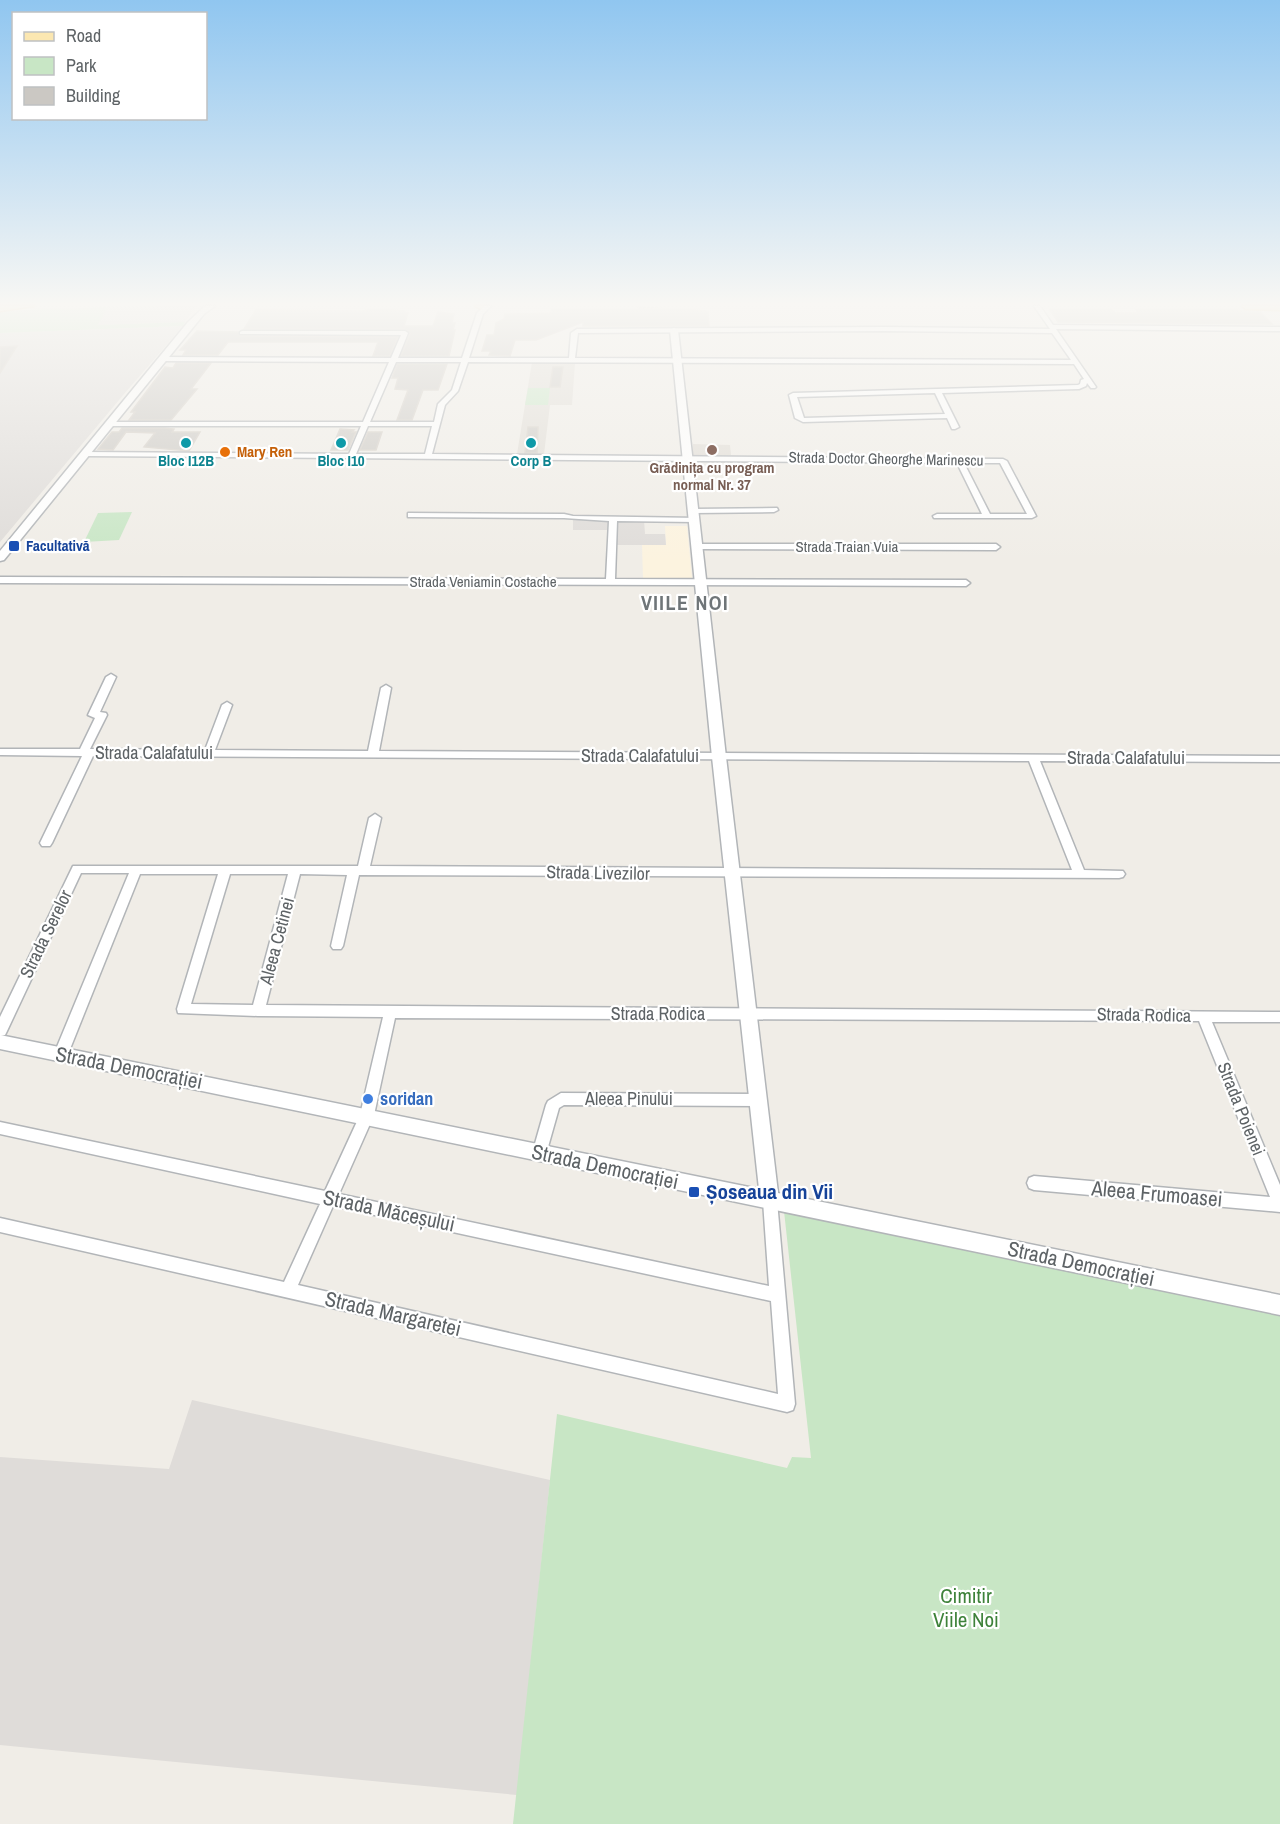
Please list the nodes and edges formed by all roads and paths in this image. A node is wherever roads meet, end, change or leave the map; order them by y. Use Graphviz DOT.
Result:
graph roads {
  1 [pos="136,391"];
  2 [pos="381,391"];
  3 [pos="454,391"];
  4 [pos="680,391"];
  5 [pos="934,391"];
  6 [pos="938,391"];
  7 [pos="951,416"];
  8 [pos="109,424"];
  9 [pos="366,424"];
  10 [pos="435,424"];
  11 [pos="955,427"];
  12 [pos="85,454"];
  13 [pos="352,456"];
  14 [pos="428,456"];
  15 [pos="687,457"];
  16 [pos="959,460"];
  17 [pos="774,510"];
  18 [pos="411,515"];
  19 [pos="695,515"];
  20 [pos="937,516"];
  21 [pos="987,516"];
  22 [pos="613,518"];
  23 [pos="698,547"];
  24 [pos="996,547"];
  25 [pos="0,558"];
  26 [pos="0,580"];
  27 [pos="610,582"];
  28 [pos="701,582"];
  29 [pos="966,583"];
  30 [pos="111,677"];
  31 [pos="386,688"];
  32 [pos="227,705"];
  33 [pos="0,752"];
  34 [pos="86,753"];
  35 [pos="209,753"];
  36 [pos="373,754"];
  37 [pos="719,757"];
  38 [pos="1033,757"];
  39 [pos="1280,759"];
  40 [pos="375,818"];
  41 [pos="46,843"];
  42 [pos="77,869"];
  43 [pos="136,870"];
  44 [pos="225,870"];
  45 [pos="295,870"];
  46 [pos="359,871"];
  47 [pos="732,874"];
  48 [pos="1080,874"];
  49 [pos="1119,874"];
  50 [pos="337,946"];
  51 [pos="258,1011"];
  52 [pos="390,1013"];
  53 [pos="748,1014"];
  54 [pos="1203,1016"];
  55 [pos="1280,1017"];
  56 [pos="0,1031"];
  57 [pos="0,1042"];
  58 [pos="62,1054"];
  59 [pos="758,1100"];
  60 [pos="367,1115"];
  61 [pos="0,1128"];
  62 [pos="539,1154"];
  63 [pos="1034,1183"];
  64 [pos="331,1199"];
  65 [pos="770,1201"];
  66 [pos="1280,1204"];
  67 [pos="0,1225"];
  68 [pos="288,1290"];
  69 [pos="777,1295"];
  70 [pos="1280,1305"];
  1 -- 8 [label="street"];
  2 -- 9 [label="street"];
  3 -- 10 [label="street"];
  4 -- 15 [label="street"];
  5 -- 7 [label="street"];
  6 -- 7 [label="street"];
  7 -- 11 [label="street"];
  8 -- 9 [label="street"];
  8 -- 12 [label="street"];
  9 -- 10 [label="street"];
  9 -- 13 [label="street"];
  10 -- 14 [label="street"];
  12 -- 13 [label="street, Strada Doctor Gheorghe Marinescu"];
  12 -- 25 [label="street"];
  13 -- 14 [label="street, Strada Doctor Gheorghe Marinescu"];
  14 -- 15 [label="street, Strada Doctor Gheorghe Marinescu"];
  15 -- 16 [label="street, Strada Doctor Gheorghe Marinescu"];
  15 -- 19 [label="street"];
  16 -- 21 [label="street"];
  16 -- 21 [label="street, Strada Doctor Gheorghe Marinescu"];
  17 -- 19 [label="street"];
  18 -- 22 [label="street"];
  19 -- 22 [label="street"];
  19 -- 23 [label="street"];
  20 -- 21 [label="street"];
  22 -- 27 [label="street"];
  23 -- 24 [label="street, Strada Traian Vuia"];
  23 -- 28 [label="street"];
  26 -- 27 [label="street, Strada Veniamin Costache"];
  27 -- 28 [label="street, Strada Veniamin Costache"];
  28 -- 29 [label="street, Strada Veniamin Costache"];
  28 -- 37 [label="street"];
  30 -- 34 [label="street"];
  31 -- 36 [label="street"];
  32 -- 35 [label="street"];
  33 -- 34 [label="street, Strada Calafatului"];
  34 -- 35 [label="street, Strada Calafatului"];
  34 -- 41 [label="street"];
  35 -- 36 [label="street, Strada Calafatului"];
  36 -- 37 [label="street, Strada Calafatului"];
  37 -- 38 [label="street, Strada Calafatului"];
  37 -- 47 [label="street"];
  38 -- 39 [label="street, Strada Calafatului"];
  38 -- 48 [label="street"];
  40 -- 46 [label="street"];
  42 -- 43 [label="street, Strada Livezilor"];
  42 -- 56 [label="street, Strada Serelor"];
  43 -- 44 [label="street, Strada Livezilor"];
  43 -- 58 [label="street"];
  44 -- 45 [label="street, Strada Livezilor"];
  44 -- 51 [label="street, Strada Rodica"];
  45 -- 46 [label="street, Strada Livezilor"];
  45 -- 51 [label="street, Aleea Cetinei"];
  46 -- 47 [label="street, Strada Livezilor"];
  46 -- 50 [label="street"];
  47 -- 48 [label="street, Strada Livezilor"];
  47 -- 53 [label="street"];
  48 -- 49 [label="street, Strada Livezilor"];
  51 -- 52 [label="street, Strada Rodica"];
  52 -- 53 [label="street, Strada Rodica"];
  52 -- 60 [label="street"];
  53 -- 54 [label="street, Strada Rodica"];
  53 -- 59 [label="street"];
  54 -- 55 [label="street, Strada Rodica"];
  54 -- 66 [label="street, Strada Poienei"];
  57 -- 58 [label="street, Strada Democrației"];
  58 -- 60 [label="street, Strada Democrației"];
  59 -- 62 [label="street, Aleea Pinului"];
  59 -- 65 [label="street"];
  60 -- 62 [label="street, Strada Democrației"];
  60 -- 64 [label="street"];
  61 -- 64 [label="street, Strada Măceșului"];
  62 -- 65 [label="street, Strada Democrației"];
  63 -- 66 [label="street, Aleea Frumoasei"];
  64 -- 68 [label="street"];
  64 -- 69 [label="street, Strada Măceșului"];
  65 -- 69 [label="street"];
  65 -- 70 [label="street, Strada Democrației"];
  67 -- 68 [label="street, Strada Margaretei"];
  68 -- 69 [label="street, Strada Margaretei"];
}
